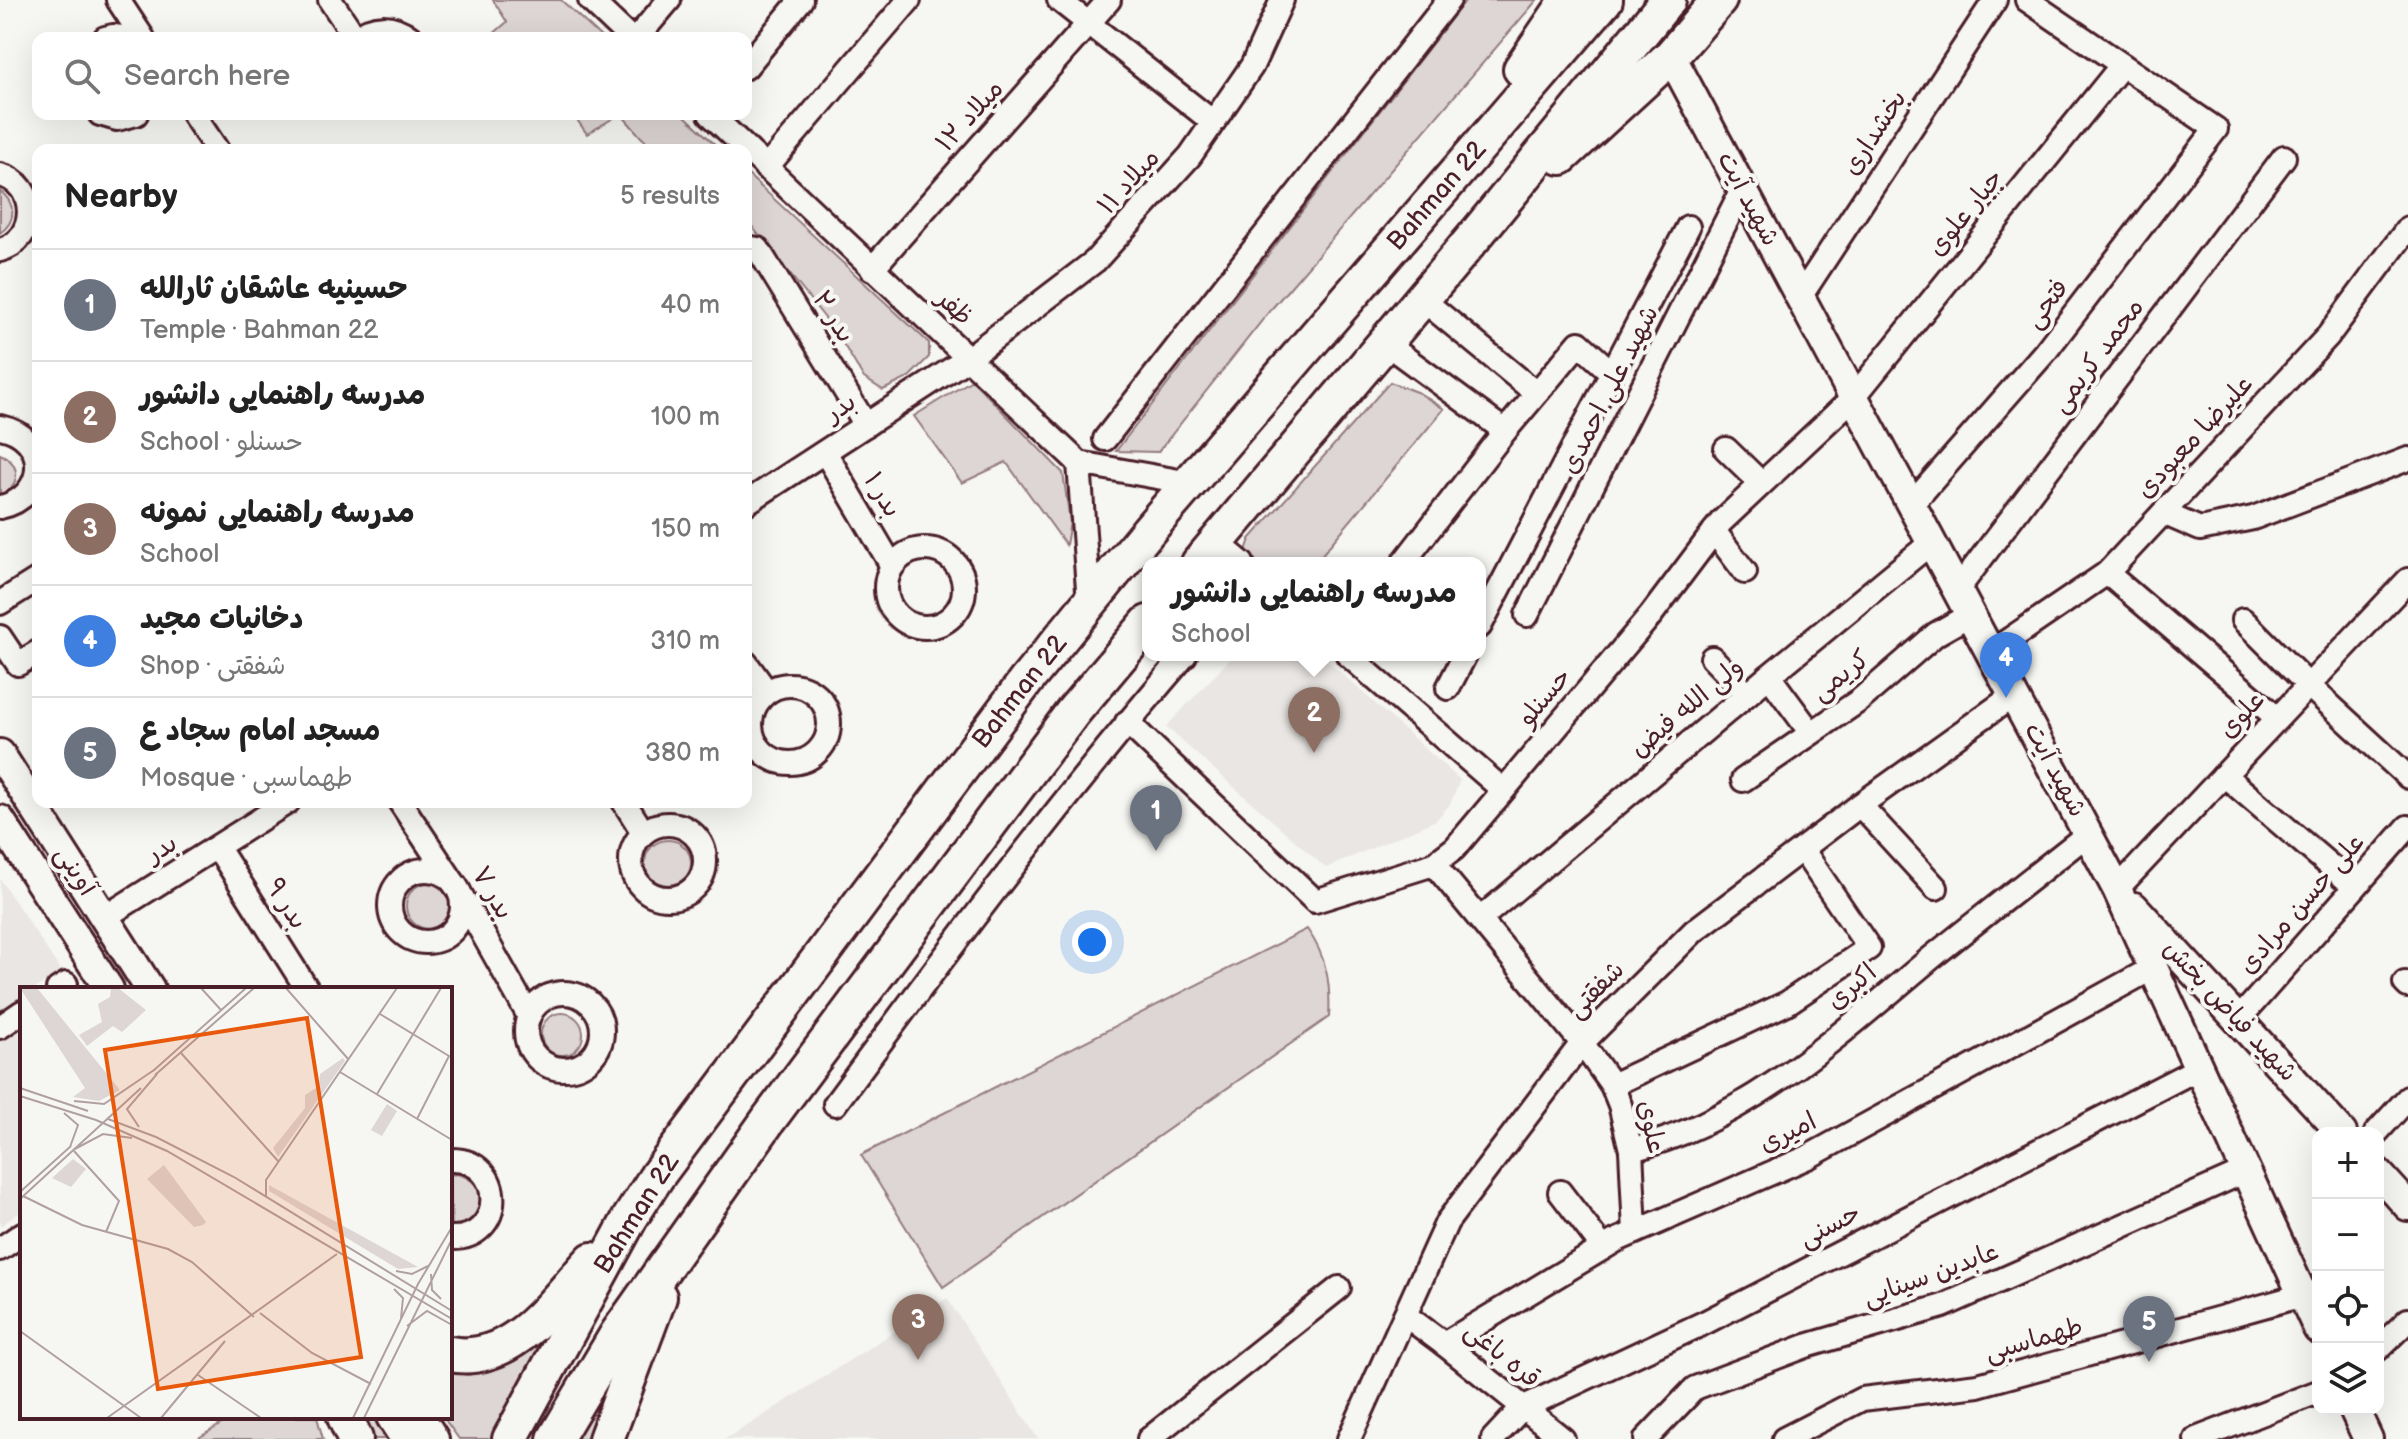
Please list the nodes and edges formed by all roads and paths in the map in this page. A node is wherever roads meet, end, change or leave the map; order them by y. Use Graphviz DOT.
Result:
graph roads {
  1 [pos="118,0"];
  2 [pos="330,0"];
  3 [pos="590,0"];
  4 [pos="669,0"];
  5 [pos="801,0"];
  6 [pos="909,0"];
  7 [pos="1059,0"];
  8 [pos="1109,0"];
  9 [pos="1282,0"];
  10 [pos="1449,0"];
  11 [pos="1668,0"];
  12 [pos="1719,0"];
  13 [pos="1995,0"];
  14 [pos="2027,0"];
  15 [pos="1591,3"];
  16 [pos="1089,24"];
  17 [pos="139,32"];
  18 [pos="351,32"];
  19 [pos="363,32"];
  20 [pos="404,32"];
  21 [pos="624,32"];
  22 [pos="642,32"];
  23 [pos="1671,56"];
  24 [pos="752,60"];
  25 [pos="2122,65"];
  26 [pos="197,120"];
  27 [pos="716,120"];
  28 [pos="1213,122"];
  29 [pos="213,144"];
  30 [pos="741,144"];
  31 [pos="752,154"];
  32 [pos="2284,157"];
  33 [pos="0,158"];
  34 [pos="766,168"];
  35 [pos="0,175"];
  36 [pos="1742,190"];
  37 [pos="32,202"];
  38 [pos="1688,227"];
  39 [pos="2408,228"];
  40 [pos="1475,236"];
  41 [pos="752,248"];
  42 [pos="0,250"];
  43 [pos="872,269"];
  44 [pos="1800,297"];
  45 [pos="1422,299"];
  46 [pos="1385,343"];
  47 [pos="967,359"];
  48 [pos="1612,373"];
  49 [pos="1536,393"];
  50 [pos="1854,397"];
  51 [pos="866,425"];
  52 [pos="0,427"];
  53 [pos="1505,431"];
  54 [pos="1105,439"];
  55 [pos="32,447"];
  56 [pos="1726,449"];
  57 [pos="825,452"];
  58 [pos="2408,459"];
  59 [pos="1079,463"];
  60 [pos="1190,483"];
  61 [pos="1761,483"];
  62 [pos="32,487"];
  63 [pos="752,499"];
  64 [pos="1912,504"];
  65 [pos="0,507"];
  66 [pos="2163,513"];
  67 [pos="1714,531"];
  68 [pos="1932,542"];
  69 [pos="1219,556"];
  70 [pos="1408,557"];
  71 [pos="892,566"];
  72 [pos="1745,572"];
  73 [pos="2107,573"];
  74 [pos="2408,580"];
  75 [pos="32,583"];
  76 [pos="1958,589"];
  77 [pos="0,603"];
  78 [pos="1089,604"];
  79 [pos="1486,614"];
  80 [pos="1971,614"];
  81 [pos="1527,615"];
  82 [pos="2243,620"];
  83 [pos="1142,630"];
  84 [pos="0,637"];
  85 [pos="1991,652"];
  86 [pos="32,656"];
  87 [pos="1712,658"];
  88 [pos="1180,661"];
  89 [pos="1355,661"];
  90 [pos="1462,661"];
  91 [pos="752,671"];
  92 [pos="1769,676"];
  93 [pos="2308,685"];
  94 [pos="1448,688"];
  95 [pos="767,692"];
  96 [pos="1747,694"];
  97 [pos="2014,695"];
  98 [pos="2277,718"];
  99 [pos="1127,722"];
  100 [pos="1811,733"];
  101 [pos="0,754"];
  102 [pos="2224,775"];
  103 [pos="2408,777"];
  104 [pos="1743,780"];
  105 [pos="1503,790"];
  106 [pos="32,804"];
  107 [pos="1860,805"];
  108 [pos="35,808"];
  109 [pos="279,808"];
  110 [pos="411,808"];
  111 [pos="628,808"];
  112 [pos="0,820"];
  113 [pos="2408,827"];
  114 [pos="643,832"];
  115 [pos="2089,833"];
  116 [pos="218,848"];
  117 [pos="1802,849"];
  118 [pos="1434,864"];
  119 [pos="2355,887"];
  120 [pos="1936,888"];
  121 [pos="2117,889"];
  122 [pos="105,917"];
  123 [pos="1480,919"];
  124 [pos="2153,968"];
  125 [pos="108,987"];
  126 [pos="149,987"];
  127 [pos="306,987"];
  128 [pos="20,1013"];
  129 [pos="529,1016"];
  130 [pos="2239,1019"];
  131 [pos="0,1027"];
  132 [pos="1582,1043"];
  133 [pos="2199,1068"];
  134 [pos="1612,1085"];
  135 [pos="2408,1098"];
  136 [pos="835,1104"];
  137 [pos="2337,1127"];
  138 [pos="2381,1127"];
  139 [pos="1631,1150"];
  140 [pos="452,1160"];
  141 [pos="2246,1171"];
  142 [pos="2384,1180"];
  143 [pos="1560,1192"];
  144 [pos="2408,1206"];
  145 [pos="630,1218"];
  146 [pos="1635,1232"];
  147 [pos="20,1235"];
  148 [pos="452,1238"];
  149 [pos="1603,1248"];
  150 [pos="0,1249"];
  151 [pos="676,1250"];
  152 [pos="1339,1288"];
  153 [pos="2303,1295"];
  154 [pos="1405,1315"];
  155 [pos="2312,1315"];
  156 [pos="2408,1320"];
  157 [pos="2384,1343"];
  158 [pos="1444,1344"];
  159 [pos="452,1354"];
  160 [pos="2312,1394"];
  161 [pos="1522,1408"];
  162 [pos="2357,1415"];
  163 [pos="346,1419"];
  164 [pos="392,1419"];
  165 [pos="421,1419"];
  166 [pos="355,1439"];
  167 [pos="405,1439"];
  168 [pos="434,1439"];
  169 [pos="510,1439"];
  170 [pos="555,1439"];
  171 [pos="606,1439"];
  172 [pos="1149,1439"];
  173 [pos="1349,1439"];
  174 [pos="1493,1439"];
  175 [pos="1563,1439"];
  176 [pos="1646,1439"];
  177 [pos="1784,1439"];
  178 [pos="2196,1439"];
  179 [pos="2368,1439"];
  1 -- 17 [label="street"];
  2 -- 18 [label="street"];
  3 -- 21 [label="street"];
  4 -- 22 [label="street"];
  5 -- 24 [label="street"];
  6 -- 34 [label="street"];
  7 -- 16 [label="street"];
  8 -- 16 [label="street, میلاد ۱۲"];
  9 -- 28 [label="street, میلاد ۱۱"];
  10 -- 54 [label="street"];
  11 -- 40 [label="highway, Bahman 22"];
  12 -- 23 [label="highway"];
  13 -- 44 [label="street, بخشداری"];
  14 -- 25 [label="street"];
  15 -- 60 [label="highway, Bahman 22"];
  16 -- 28 [label="street"];
  16 -- 43 [label="street, میلاد ۱۲"];
  19 -- 20 [label="street"];
  23 -- 36 [label="main road, شهید آیت"];
  23 -- 40 [label="highway"];
  25 -- 50 [label="street, جبار علوی"];
  25 -- 64 [label="street, فتحی"];
  26 -- 29 [label="street"];
  27 -- 30 [label="street, ظفر"];
  28 -- 47 [label="street, میلاد ۱۱"];
  31 -- 34 [label="street, ظفر"];
  32 -- 76 [label="street, محمد کریمی"];
  33 -- 37 [label="street"];
  34 -- 43 [label="street, ظفر"];
  35 -- 37 [label="street"];
  36 -- 44 [label="main road, شهید آیت"];
  36 -- 81 [label="street, شهید علی احمدی"];
  37 -- 42 [label="street"];
  38 -- 48 [label="street"];
  39 -- 66 [label="street, علیرضا معبودی"];
  40 -- 45 [label="highway, Bahman 22"];
  41 -- 51 [label="street, بدر ۲"];
  43 -- 47 [label="street, ظفر"];
  44 -- 50 [label="main road, شهید آیت"];
  45 -- 46 [label="highway, Bahman 22"];
  45 -- 49 [label="street"];
  46 -- 53 [label="street"];
  46 -- 69 [label="highway, Bahman 22"];
  47 -- 51 [label="street, بدر"];
  47 -- 59 [label="street, ظفر"];
  48 -- 49 [label="street"];
  48 -- 79 [label="street"];
  49 -- 53 [label="street"];
  50 -- 61 [label="street, حسنلو"];
  50 -- 64 [label="main road, شهید آیت"];
  51 -- 57 [label="street, بدر"];
  52 -- 55 [label="street"];
  53 -- 70 [label="street"];
  56 -- 61 [label="street"];
  57 -- 63 [label="street, بدر"];
  57 -- 71 [label="street, بدر ۱"];
  58 -- 66 [label="street"];
  59 -- 60 [label="street"];
  59 -- 78 [label="street"];
  60 -- 78 [label="highway, Bahman 22"];
  61 -- 67 [label="street, حسنلو"];
  62 -- 65 [label="street"];
  64 -- 68 [label="main road, شهید آیت"];
  66 -- 73 [label="street, علیرضا معبودی"];
  67 -- 72 [label="street"];
  67 -- 105 [label="street, حسنلو"];
  68 -- 76 [label="main road, شهید آیت"];
  68 -- 92 [label="street, ولی الله فیض"];
  73 -- 85 [label="street, علیرضا معبودی"];
  73 -- 98 [label="street"];
  74 -- 93 [label="street, علوی"];
  75 -- 77 [label="street"];
  76 -- 80 [label="main road, شهید آیت"];
  78 -- 145 [label="highway, Bahman 22"];
  80 -- 85 [label="main road, شهید آیت"];
  80 -- 100 [label="street, کریمی"];
  82 -- 93 [label="street"];
  83 -- 151 [label="highway, Bahman 22"];
  84 -- 86 [label="street"];
  85 -- 97 [label="main road, شهید آیت"];
  87 -- 96 [label="street"];
  88 -- 99 [label="street"];
  89 -- 105 [label="street"];
  90 -- 94 [label="street"];
  91 -- 95 [label="street"];
  92 -- 96 [label="street, ولی الله فیض"];
  92 -- 100 [label="street"];
  93 -- 98 [label="street, علوی"];
  93 -- 103 [label="street"];
  96 -- 123 [label="street, ولی الله فیض"];
  97 -- 107 [label="street, شفقتی"];
  97 -- 115 [label="main road, شهید آیت"];
  98 -- 102 [label="street, علوی"];
  99 -- 118 [label="street"];
  99 -- 136 [label="street"];
  100 -- 104 [label="street, کریمی"];
  101 -- 106 [label="main road, آوینی"];
  102 -- 119 [label="street"];
  102 -- 121 [label="street, علوی"];
  105 -- 118 [label="street, حسنلو"];
  107 -- 117 [label="street, شفقتی"];
  107 -- 120 [label="street"];
  108 -- 122 [label="main road, آوینی"];
  109 -- 116 [label="street, بدر"];
  110 -- 129 [label="street, بدر ۷"];
  111 -- 114 [label="street"];
  112 -- 125 [label="main road, آوینی"];
  113 -- 119 [label="street, علی حسن مرادی"];
  115 -- 121 [label="main road, شهید آیت"];
  115 -- 139 [label="street, اکبری"];
  116 -- 122 [label="street, بدر"];
  116 -- 127 [label="street, بدر ۹"];
  117 -- 132 [label="street, شفقتی"];
  117 -- 134 [label="street"];
  118 -- 123 [label="street"];
  119 -- 130 [label="street, علی حسن مرادی"];
  121 -- 124 [label="main road, شهید آیت"];
  121 -- 130 [label="main road, شهید فیاض بخش"];
  122 -- 126 [label="main road, آوینی"];
  123 -- 132 [label="street"];
  124 -- 133 [label="main road, شهید آیت"];
  124 -- 146 [label="street, امیری"];
  128 -- 131 [label="street"];
  130 -- 137 [label="main road, شهید فیاض بخش"];
  132 -- 134 [label="street, علوی"];
  132 -- 154 [label="street, شفقتی"];
  133 -- 141 [label="main road, شهید آیت"];
  133 -- 161 [label="street, حسنی"];
  134 -- 139 [label="street, علوی"];
  135 -- 138 [label="street"];
  139 -- 146 [label="street, علوی"];
  140 -- 148 [label="street"];
  141 -- 153 [label="main road, شهید آیت"];
  141 -- 176 [label="street, عابدین سینایی"];
  142 -- 144 [label="main road"];
  143 -- 149 [label="street"];
  145 -- 159 [label="highway"];
  145 -- 169 [label="highway, Bahman 22"];
  146 -- 149 [label="street, امیری"];
  147 -- 150 [label="street"];
  149 -- 158 [label="street, امیری"];
  151 -- 170 [label="highway, Bahman 22"];
  151 -- 171 [label="highway"];
  152 -- 172 [label="street"];
  153 -- 155 [label="main road, شهید آیت"];
  153 -- 177 [label="street, طهماسبی"];
  154 -- 158 [label="street, قره باغی"];
  154 -- 173 [label="street, شفقتی"];
  156 -- 157 [label="street"];
  158 -- 161 [label="street, قره باغی"];
  160 -- 178 [label="street"];
  161 -- 174 [label="street, حسنی"];
  161 -- 175 [label="street, قره باغی"];
  162 -- 179 [label="main road"];
  163 -- 166 [label="highway"];
  164 -- 167 [label="main road"];
  165 -- 168 [label="main road"];
}
